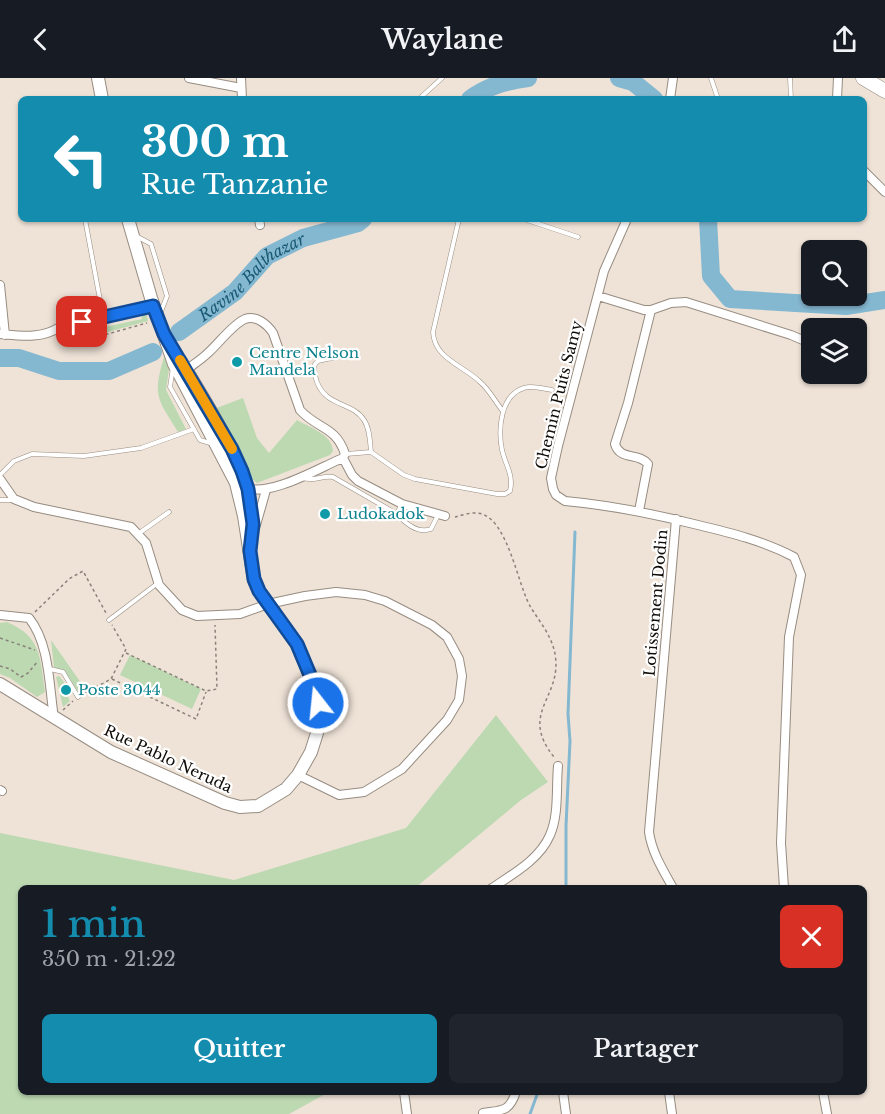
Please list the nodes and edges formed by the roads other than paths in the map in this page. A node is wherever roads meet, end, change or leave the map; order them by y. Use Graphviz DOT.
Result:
graph roads {
  1 [pos="98,78"];
  2 [pos="189,78"];
  3 [pos="241,78"];
  4 [pos="442,78"];
  5 [pos="673,78"];
  6 [pos="711,78"];
  7 [pos="790,78"];
  8 [pos="838,78"];
  9 [pos="863,78"];
  10 [pos="241,88"];
  11 [pos="885,91"];
  12 [pos="101,96"];
  13 [pos="242,96"];
  14 [pos="422,96"];
  15 [pos="670,96"];
  16 [pos="717,96"];
  17 [pos="791,96"];
  18 [pos="837,96"];
  19 [pos="867,174"];
  20 [pos="885,192"];
  21 [pos="86,222"];
  22 [pos="129,222"];
  23 [pos="458,222"];
  24 [pos="533,222"];
  25 [pos="626,222"];
  26 [pos="131,233"];
  27 [pos="578,237"];
  28 [pos="0,285"];
  29 [pos="598,296"];
  30 [pos="153,306"];
  31 [pos="651,310"];
  32 [pos="103,317"];
  33 [pos="158,320"];
  34 [pos="164,334"];
  35 [pos="2,335"];
  36 [pos="801,340"];
  37 [pos="341,356"];
  38 [pos="174,364"];
  39 [pos="186,370"];
  40 [pos="552,390"];
  41 [pos="503,411"];
  42 [pos="194,429"];
  43 [pos="217,445"];
  44 [pos="368,452"];
  45 [pos="344,456"];
  46 [pos="300,476"];
  47 [pos="0,477"];
  48 [pos="236,483"];
  49 [pos="248,489"];
  50 [pos="266,490"];
  51 [pos="0,500"];
  52 [pos="14,500"];
  53 [pos="402,504"];
  54 [pos="639,511"];
  55 [pos="170,512"];
  56 [pos="397,514"];
  57 [pos="442,515"];
  58 [pos="676,519"];
  59 [pos="254,532"];
  60 [pos="138,534"];
  61 [pos="250,551"];
  62 [pos="159,583"];
  63 [pos="268,604"];
  64 [pos="0,615"];
  65 [pos="109,620"];
  66 [pos="46,668"];
  67 [pos="0,684"];
  68 [pos="78,696"];
  69 [pos="54,718"];
  70 [pos="558,766"];
  71 [pos="298,775"];
  72 [pos="496,885"];
  73 [pos="671,885"];
  74 [pos="784,885"];
  75 [pos="404,1095"];
  76 [pos="515,1095"];
  77 [pos="563,1095"];
  78 [pos="669,1095"];
  79 [pos="824,1095"];
  80 [pos="483,1113"];
  81 [pos="407,1114"];
  82 [pos="566,1114"];
  83 [pos="672,1114"];
  84 [pos="827,1114"];
  1 -- 12 [label="main road"];
  2 -- 10 [label="street"];
  3 -- 10 [label="street"];
  4 -- 14 [label="lane"];
  5 -- 15 [label="street"];
  6 -- 16 [label="lane"];
  7 -- 17 [label="lane"];
  8 -- 18 [label="street"];
  9 -- 11 [label="main road"];
  10 -- 13 [label="street"];
  19 -- 20 [label="street"];
  21 -- 32 [label="lane"];
  22 -- 26 [label="main road"];
  23 -- 41 [label="lane"];
  24 -- 27 [label="lane"];
  25 -- 29 [label="street, Chemin Puits Samy"];
  26 -- 30 [label="main road"];
  26 -- 33 [label="lane"];
  28 -- 35 [label="street"];
  29 -- 31 [label="street"];
  29 -- 54 [label="street, Chemin Puits Samy"];
  30 -- 32 [label="street"];
  30 -- 33 [label="main road"];
  31 -- 36 [label="street"];
  31 -- 54 [label="street"];
  32 -- 35 [label="street"];
  33 -- 34 [label="main road"];
  34 -- 38 [label="main road, Rue Pablo Neruda"];
  34 -- 39 [label="main road, Rue Pablo Neruda"];
  37 -- 44 [label="lane"];
  38 -- 42 [label="lane"];
  38 -- 43 [label="main road, Rue Pablo Neruda"];
  39 -- 45 [label="street"];
  39 -- 49 [label="main road, Rue Pablo Neruda"];
  40 -- 41 [label="lane"];
  41 -- 44 [label="lane"];
  42 -- 43 [label="lane"];
  42 -- 47 [label="lane"];
  43 -- 48 [label="main road, Rue Pablo Neruda"];
  44 -- 45 [label="lane"];
  45 -- 46 [label="street"];
  45 -- 53 [label="street"];
  46 -- 50 [label="street"];
  46 -- 56 [label="lane"];
  47 -- 52 [label="street"];
  48 -- 49 [label="street"];
  48 -- 61 [label="main road, Rue Pablo Neruda"];
  49 -- 50 [label="street"];
  49 -- 59 [label="main road, Rue Pablo Neruda"];
  50 -- 59 [label="street"];
  51 -- 52 [label="lane"];
  52 -- 60 [label="street"];
  53 -- 56 [label="lane"];
  53 -- 57 [label="street"];
  54 -- 58 [label="street, Chemin Puits Samy"];
  55 -- 60 [label="lane"];
  56 -- 57 [label="lane"];
  58 -- 73 [label="street, Lotissement Dodin"];
  58 -- 74 [label="street, Lotissement Dodin"];
  59 -- 61 [label="main road, Rue Pablo Neruda"];
  60 -- 62 [label="street"];
  61 -- 63 [label="main road, Rue Pablo Neruda"];
  62 -- 63 [label="street"];
  62 -- 65 [label="lane"];
  63 -- 71 [label="main road, Rue Pablo Neruda"];
  63 -- 71 [label="street"];
  64 -- 66 [label="street"];
  66 -- 68 [label="lane"];
  66 -- 69 [label="street"];
  67 -- 69 [label="main road, Rue Pablo Neruda"];
  69 -- 71 [label="main road, Rue Pablo Neruda"];
  70 -- 72 [label="street"];
  75 -- 81 [label="street"];
  76 -- 80 [label="street"];
  77 -- 82 [label="street"];
  78 -- 83 [label="street"];
  79 -- 84 [label="street"];
}
